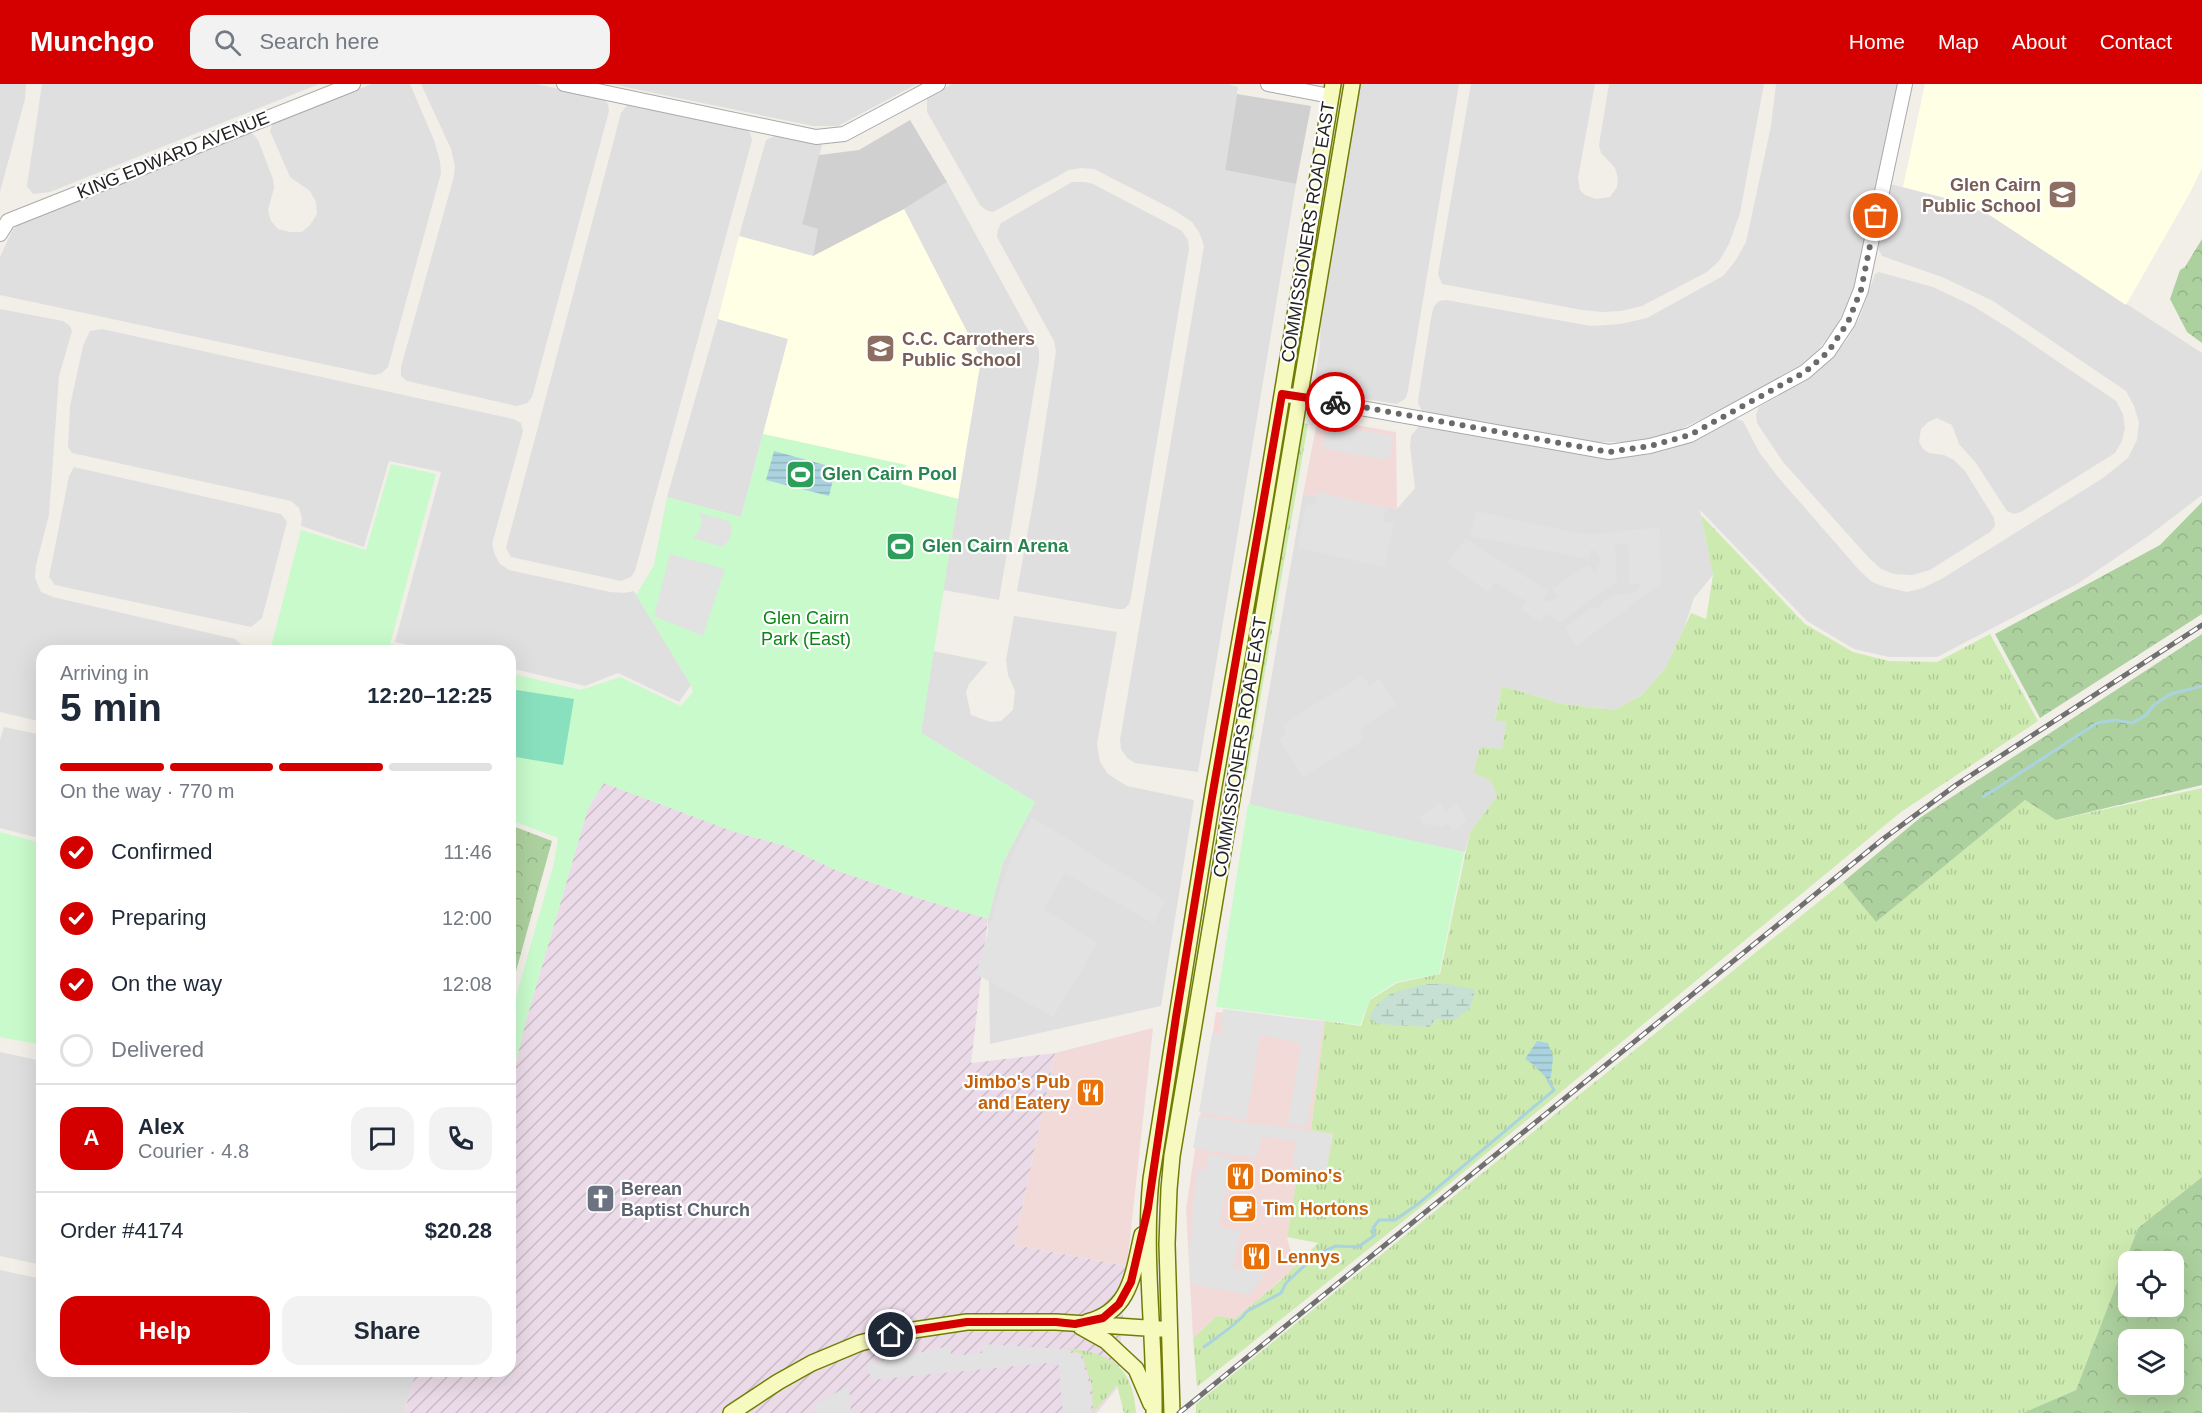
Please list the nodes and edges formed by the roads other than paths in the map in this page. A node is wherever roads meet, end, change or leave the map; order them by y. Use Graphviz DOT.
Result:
graph roads {
  1 [pos="353,84"];
  2 [pos="564,84"];
  3 [pos="938,84"];
  4 [pos="1268,84"];
  5 [pos="1352,84"];
  6 [pos="1905,84"];
  7 [pos="1331,90"];
  8 [pos="0,234"];
  9 [pos="1282,394"];
  10 [pos="1299,396"];
  11 [pos="1148,1208"];
  12 [pos="1075,1324"];
  13 [pos="1169,1329"];
  14 [pos="1152,1330"];
  15 [pos="1154,1412"];
  16 [pos="731,1413"];
  17 [pos="1172,1413"];
  1 -- 8 [label="street, KING EDWARD AVENUE"];
  2 -- 3 [label="street"];
  4 -- 7 [label="street"];
  5 -- 10 [label="main road, COMMISSIONERS ROAD EAST"];
  6 -- 10 [label="street"];
  7 -- 9 [label="main road, COMMISSIONERS ROAD EAST"];
  9 -- 10 [label="street"];
  9 -- 11 [label="main road, COMMISSIONERS ROAD EAST"];
  10 -- 13 [label="main road, COMMISSIONERS ROAD EAST"];
  11 -- 12 [label="main road"];
  11 -- 14 [label="main road, COMMISSIONERS ROAD EAST"];
  12 -- 14 [label="main road"];
  12 -- 15 [label="main road"];
  12 -- 16 [label="main road"];
  13 -- 14 [label="main road"];
  13 -- 17 [label="main road, COMMISSIONERS ROAD EAST"];
  14 -- 15 [label="main road, COMMISSIONERS ROAD EAST"];
}
